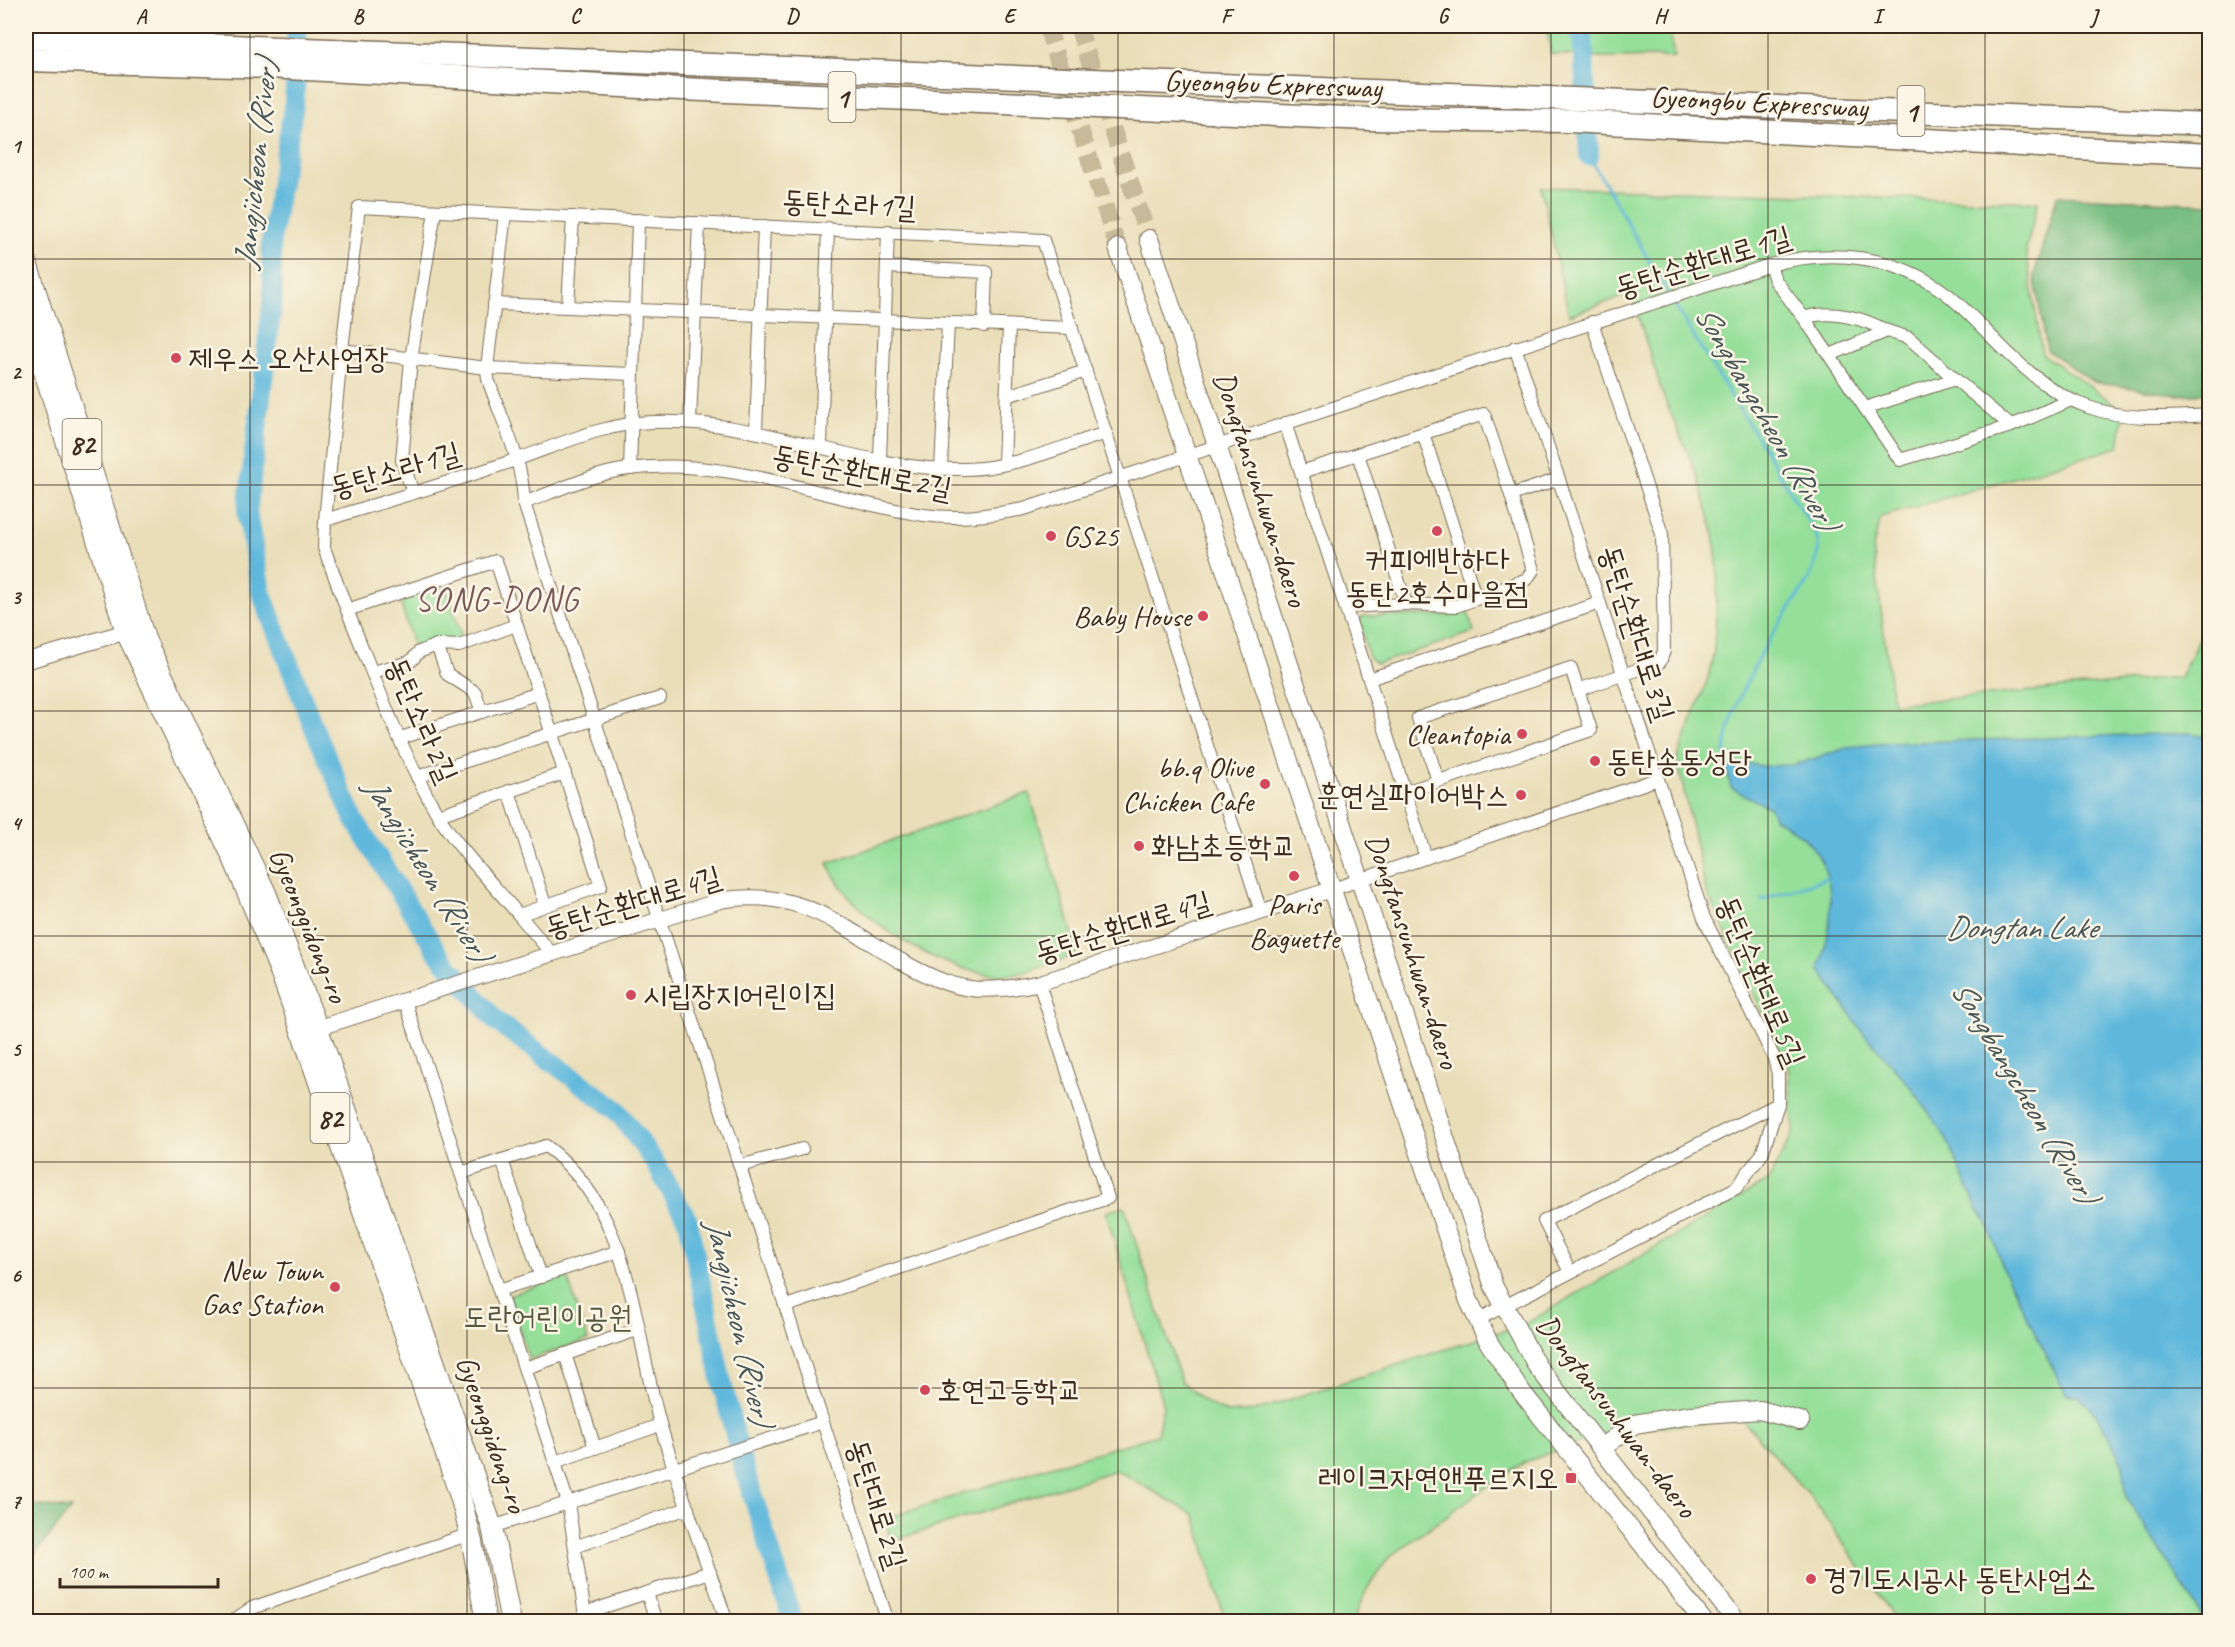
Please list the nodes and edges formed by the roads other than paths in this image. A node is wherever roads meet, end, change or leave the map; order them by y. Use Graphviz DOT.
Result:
graph roads {
  1 [pos="26,38"];
  2 [pos="269,57"];
  3 [pos="26,60"];
  4 [pos="333,60"];
  5 [pos="1569,110"];
  6 [pos="2210,124"];
  7 [pos="2210,155"];
  8 [pos="435,211"];
  9 [pos="505,214"];
  10 [pos="573,217"];
  11 [pos="638,220"];
  12 [pos="699,222"];
  13 [pos="764,226"];
  14 [pos="828,228"];
  15 [pos="888,231"];
  16 [pos="1149,239"];
  17 [pos="1118,248"];
  18 [pos="26,260"];
  19 [pos="1770,265"];
  20 [pos="887,267"];
  21 [pos="494,304"];
  22 [pos="568,307"];
  23 [pos="634,310"];
  24 [pos="695,313"];
  25 [pos="26,314"];
  26 [pos="760,316"];
  27 [pos="1804,318"];
  28 [pos="825,319"];
  29 [pos="885,322"];
  30 [pos="1592,322"];
  31 [pos="948,324"];
  32 [pos="984,326"];
  33 [pos="1009,327"];
  34 [pos="1072,328"];
  35 [pos="1887,330"];
  36 [pos="1515,347"];
  37 [pos="342,351"];
  38 [pos="1830,355"];
  39 [pos="411,359"];
  40 [pos="487,368"];
  41 [pos="1086,371"];
  42 [pos="632,374"];
  43 [pos="1955,379"];
  44 [pos="1007,396"];
  45 [pos="2071,400"];
  46 [pos="1865,408"];
  47 [pos="2210,415"];
  48 [pos="690,421"];
  49 [pos="1285,423"];
  50 [pos="630,424"];
  51 [pos="2011,426"];
  52 [pos="756,430"];
  53 [pos="1106,433"];
  54 [pos="1423,433"];
  55 [pos="1216,445"];
  56 [pos="821,446"];
  57 [pos="1187,454"];
  58 [pos="1358,454"];
  59 [pos="516,460"];
  60 [pos="880,460"];
  61 [pos="1004,464"];
  62 [pos="630,469"];
  63 [pos="941,469"];
  64 [pos="1301,472"];
  65 [pos="1120,477"];
  66 [pos="1559,479"];
  67 [pos="413,493"];
  68 [pos="1511,495"];
  69 [pos="524,503"];
  70 [pos="325,520"];
  71 [pos="1476,599"];
  72 [pos="1600,603"];
  73 [pos="1406,604"];
  74 [pos="1345,607"];
  75 [pos="347,610"];
  76 [pos="516,626"];
  77 [pos="133,630"];
  78 [pos="437,645"];
  79 [pos="26,661"];
  80 [pos="372,672"];
  81 [pos="1624,675"];
  82 [pos="1369,679"];
  83 [pos="1578,690"];
  84 [pos="539,693"];
  85 [pos="660,698"];
  86 [pos="482,712"];
  87 [pos="595,719"];
  88 [pos="552,733"];
  89 [pos="1282,737"];
  90 [pos="401,738"];
  91 [pos="565,773"];
  92 [pos="417,777"];
  93 [pos="1658,779"];
  94 [pos="1438,781"];
  95 [pos="509,791"];
  96 [pos="1405,792"];
  97 [pos="438,815"];
  98 [pos="1339,815"];
  99 [pos="1426,858"];
  100 [pos="1360,880"];
  101 [pos="1333,889"];
  102 [pos="545,905"];
  103 [pos="1261,912"];
  104 [pos="519,915"];
  105 [pos="660,920"];
  106 [pos="1378,935"];
  107 [pos="1351,943"];
  108 [pos="552,954"];
  109 [pos="1039,983"];
  110 [pos="405,1001"];
  111 [pos="310,1031"];
  112 [pos="1778,1104"];
  113 [pos="802,1149"];
  114 [pos="502,1160"];
  115 [pos="740,1167"];
  116 [pos="461,1173"];
  117 [pos="619,1251"];
  118 [pos="1570,1272"];
  119 [pos="541,1277"];
  120 [pos="499,1290"];
  121 [pos="786,1306"];
  122 [pos="1503,1306"];
  123 [pos="1477,1320"];
  124 [pos="637,1330"];
  125 [pos="565,1354"];
  126 [pos="525,1368"];
  127 [pos="1800,1421"];
  128 [pos="823,1422"];
  129 [pos="660,1425"];
  130 [pos="595,1448"];
  131 [pos="1602,1448"];
  132 [pos="555,1462"];
  133 [pos="674,1469"];
  134 [pos="568,1503"];
  135 [pos="688,1508"];
  136 [pos="492,1527"];
  137 [pos="470,1534"];
  138 [pos="577,1546"];
  139 [pos="710,1572"];
  140 [pos="647,1593"];
  141 [pos="585,1617"];
  142 [pos="231,1622"];
  143 [pos="486,1622"];
  144 [pos="511,1622"];
  145 [pos="656,1622"];
  146 [pos="727,1622"];
  147 [pos="888,1622"];
  148 [pos="1704,1622"];
  149 [pos="1737,1622"];
  1 -- 2 [label="highway, 1"];
  2 -- 3 [label="highway, 1"];
  2 -- 4 [label="highway, 1"];
  4 -- 5 [label="highway, Gyeongbu Expressway / 1"];
  4 -- 5 [label="highway, Gyeongbu Expressway / 1"];
  5 -- 6 [label="highway, Gyeongbu Expressway / 1"];
  5 -- 7 [label="highway, Gyeongbu Expressway / 1"];
  8 -- 9 [label="street, 동탄소라1길"];
  8 -- 37 [label="street, 동탄소라1길"];
  8 -- 39 [label="street"];
  9 -- 10 [label="street, 동탄소라1길"];
  9 -- 21 [label="street"];
  10 -- 11 [label="street, 동탄소라1길"];
  10 -- 22 [label="street"];
  11 -- 12 [label="street, 동탄소라1길"];
  11 -- 23 [label="street"];
  12 -- 13 [label="street, 동탄소라1길"];
  12 -- 24 [label="street"];
  13 -- 14 [label="street, 동탄소라1길"];
  13 -- 26 [label="street"];
  14 -- 15 [label="street, 동탄소라1길"];
  14 -- 28 [label="street"];
  15 -- 20 [label="street"];
  15 -- 34 [label="street, 동탄소라1길"];
  16 -- 55 [label="main road, Dongtansunhwan-daero"];
  17 -- 57 [label="main road, Dongtansunhwan-daero"];
  18 -- 77 [label="main road, Gyeonggidong-ro / 82"];
  19 -- 27 [label="street"];
  19 -- 30 [label="street, 동탄순환대로1길"];
  19 -- 45 [label="street, 동탄순환대로1길"];
  20 -- 29 [label="street"];
  20 -- 32 [label="street"];
  21 -- 22 [label="street"];
  21 -- 40 [label="street"];
  22 -- 23 [label="street"];
  23 -- 24 [label="street"];
  23 -- 42 [label="street"];
  24 -- 26 [label="street"];
  24 -- 48 [label="street"];
  25 -- 77 [label="main road, Gyeonggidong-ro / 82"];
  26 -- 28 [label="street"];
  26 -- 52 [label="street"];
  27 -- 35 [label="street"];
  27 -- 38 [label="street"];
  28 -- 29 [label="street"];
  28 -- 56 [label="street"];
  29 -- 31 [label="street"];
  29 -- 60 [label="street"];
  30 -- 36 [label="street, 동탄순환대로1길"];
  30 -- 81 [label="street"];
  31 -- 32 [label="street"];
  31 -- 63 [label="street"];
  32 -- 33 [label="street"];
  33 -- 34 [label="street"];
  33 -- 44 [label="street"];
  34 -- 41 [label="street, 동탄소라1길"];
  35 -- 38 [label="street"];
  35 -- 43 [label="street"];
  36 -- 49 [label="street, 동탄순환대로1길"];
  36 -- 66 [label="street, 동탄순환대로3길"];
  37 -- 39 [label="street"];
  37 -- 70 [label="street, 동탄소라1길"];
  38 -- 46 [label="street"];
  39 -- 40 [label="street"];
  39 -- 67 [label="street"];
  40 -- 42 [label="street"];
  40 -- 59 [label="street"];
  41 -- 44 [label="street"];
  41 -- 53 [label="street, 동탄소라1길"];
  42 -- 50 [label="street"];
  43 -- 46 [label="street"];
  43 -- 51 [label="street"];
  44 -- 61 [label="street"];
  45 -- 47 [label="street, 동탄순환대로1길"];
  45 -- 51 [label="street"];
  46 -- 51 [label="street"];
  48 -- 50 [label="street, 동탄소라1길"];
  48 -- 52 [label="street, 동탄소라1길"];
  49 -- 55 [label="street, 동탄순환대로1길"];
  49 -- 64 [label="street"];
  50 -- 59 [label="street, 동탄소라1길"];
  50 -- 62 [label="street"];
  52 -- 56 [label="street, 동탄소라1길"];
  53 -- 61 [label="street, 동탄소라1길"];
  53 -- 65 [label="street"];
  54 -- 58 [label="street"];
  54 -- 68 [label="street"];
  54 -- 71 [label="street"];
  55 -- 57 [label="street, 동탄순환대로1길"];
  55 -- 98 [label="main road, Dongtansunhwan-daero"];
  56 -- 60 [label="street, 동탄소라1길"];
  57 -- 65 [label="street, 동탄순환대로2길"];
  57 -- 89 [label="main road, Dongtansunhwan-daero"];
  58 -- 64 [label="street"];
  58 -- 73 [label="street"];
  59 -- 67 [label="street, 동탄소라1길"];
  59 -- 69 [label="street"];
  60 -- 63 [label="street, 동탄소라1길"];
  61 -- 63 [label="street, 동탄소라1길"];
  62 -- 65 [label="street, 동탄순환대로2길"];
  62 -- 69 [label="street, 동탄순환대로2길"];
  64 -- 74 [label="street"];
  65 -- 103 [label="street"];
  66 -- 68 [label="street"];
  66 -- 72 [label="street, 동탄순환대로3길"];
  67 -- 70 [label="street, 동탄소라1길"];
  68 -- 71 [label="street"];
  69 -- 87 [label="street"];
  70 -- 75 [label="street, 동탄소라2길"];
  71 -- 73 [label="street"];
  72 -- 81 [label="street, 동탄순환대로3길"];
  72 -- 82 [label="street"];
  73 -- 74 [label="street"];
  74 -- 82 [label="street"];
  75 -- 76 [label="street"];
  75 -- 80 [label="street, 동탄소라2길"];
  76 -- 78 [label="street"];
  76 -- 84 [label="street"];
  77 -- 79 [label="street"];
  77 -- 111 [label="main road, Gyeonggidong-ro / 82"];
  78 -- 80 [label="street"];
  78 -- 86 [label="street"];
  80 -- 90 [label="street, 동탄소라2길"];
  81 -- 83 [label="street"];
  81 -- 93 [label="street, 동탄순환대로3길"];
  82 -- 96 [label="street"];
  83 -- 94 [label="street"];
  83 -- 94 [label="street"];
  84 -- 86 [label="street"];
  84 -- 88 [label="street"];
  85 -- 87 [label="street"];
  86 -- 90 [label="street"];
  87 -- 88 [label="street"];
  87 -- 105 [label="street"];
  88 -- 91 [label="street"];
  88 -- 92 [label="street"];
  89 -- 98 [label="main road"];
  89 -- 101 [label="main road, Dongtansunhwan-daero"];
  90 -- 92 [label="street, 동탄소라2길"];
  91 -- 95 [label="street"];
  91 -- 102 [label="street"];
  92 -- 97 [label="street, 동탄소라2길"];
  93 -- 99 [label="street"];
  93 -- 112 [label="street, 동탄순환대로5길"];
  94 -- 96 [label="street"];
  95 -- 97 [label="street"];
  95 -- 102 [label="street"];
  96 -- 99 [label="street"];
  97 -- 104 [label="street, 동탄소라2길"];
  98 -- 100 [label="main road, Dongtansunhwan-daero"];
  99 -- 100 [label="street"];
  100 -- 101 [label="street"];
  100 -- 106 [label="main road, Dongtansunhwan-daero"];
  101 -- 103 [label="street, 동탄순환대로4길"];
  101 -- 107 [label="main road, Dongtansunhwan-daero"];
  102 -- 104 [label="street"];
  103 -- 109 [label="street, 동탄순환대로4길"];
  104 -- 108 [label="street, 동탄소라2길"];
  105 -- 108 [label="street, 동탄순환대로4길"];
  105 -- 109 [label="street, 동탄순환대로4길"];
  105 -- 115 [label="street"];
  106 -- 107 [label="main road"];
  106 -- 122 [label="main road, Dongtansunhwan-daero"];
  107 -- 123 [label="main road, Dongtansunhwan-daero"];
  108 -- 110 [label="street, 동탄순환대로4길"];
  109 -- 121 [label="street"];
  110 -- 111 [label="street, 동탄순환대로4길"];
  110 -- 116 [label="street"];
  111 -- 136 [label="main road, Gyeonggidong-ro / 82"];
  111 -- 137 [label="main road, Gyeonggidong-ro / 82"];
  112 -- 118 [label="street, 동탄순환대로5길"];
  112 -- 118 [label="street"];
  113 -- 115 [label="street"];
  114 -- 116 [label="street"];
  114 -- 117 [label="street"];
  114 -- 119 [label="street"];
  115 -- 121 [label="street"];
  116 -- 120 [label="street"];
  117 -- 119 [label="street"];
  117 -- 124 [label="street"];
  118 -- 122 [label="street, 동탄순환대로5길"];
  119 -- 120 [label="street"];
  120 -- 126 [label="street"];
  121 -- 128 [label="street"];
  122 -- 123 [label="street, 동탄순환대로5길"];
  122 -- 131 [label="main road, Dongtansunhwan-daero"];
  123 -- 148 [label="main road, Dongtansunhwan-daero"];
  124 -- 125 [label="street"];
  124 -- 129 [label="street"];
  125 -- 126 [label="street"];
  125 -- 130 [label="street"];
  126 -- 132 [label="street"];
  127 -- 131 [label="main road"];
  128 -- 133 [label="street, 동탄대로2길"];
  128 -- 147 [label="street, 동탄대로2길"];
  129 -- 130 [label="street"];
  129 -- 133 [label="street"];
  130 -- 132 [label="street"];
  131 -- 149 [label="main road, Dongtansunhwan-daero"];
  132 -- 134 [label="street"];
  133 -- 134 [label="street, 동탄대로2길"];
  133 -- 135 [label="street"];
  134 -- 136 [label="street, 동탄대로2길"];
  134 -- 138 [label="street"];
  135 -- 138 [label="street"];
  135 -- 139 [label="street"];
  136 -- 144 [label="main road, Gyeonggidong-ro / 82"];
  137 -- 142 [label="street"];
  137 -- 143 [label="main road, Gyeonggidong-ro / 82"];
  138 -- 141 [label="street"];
  139 -- 140 [label="street"];
  139 -- 146 [label="street"];
  140 -- 141 [label="street"];
  140 -- 145 [label="street"];
}
